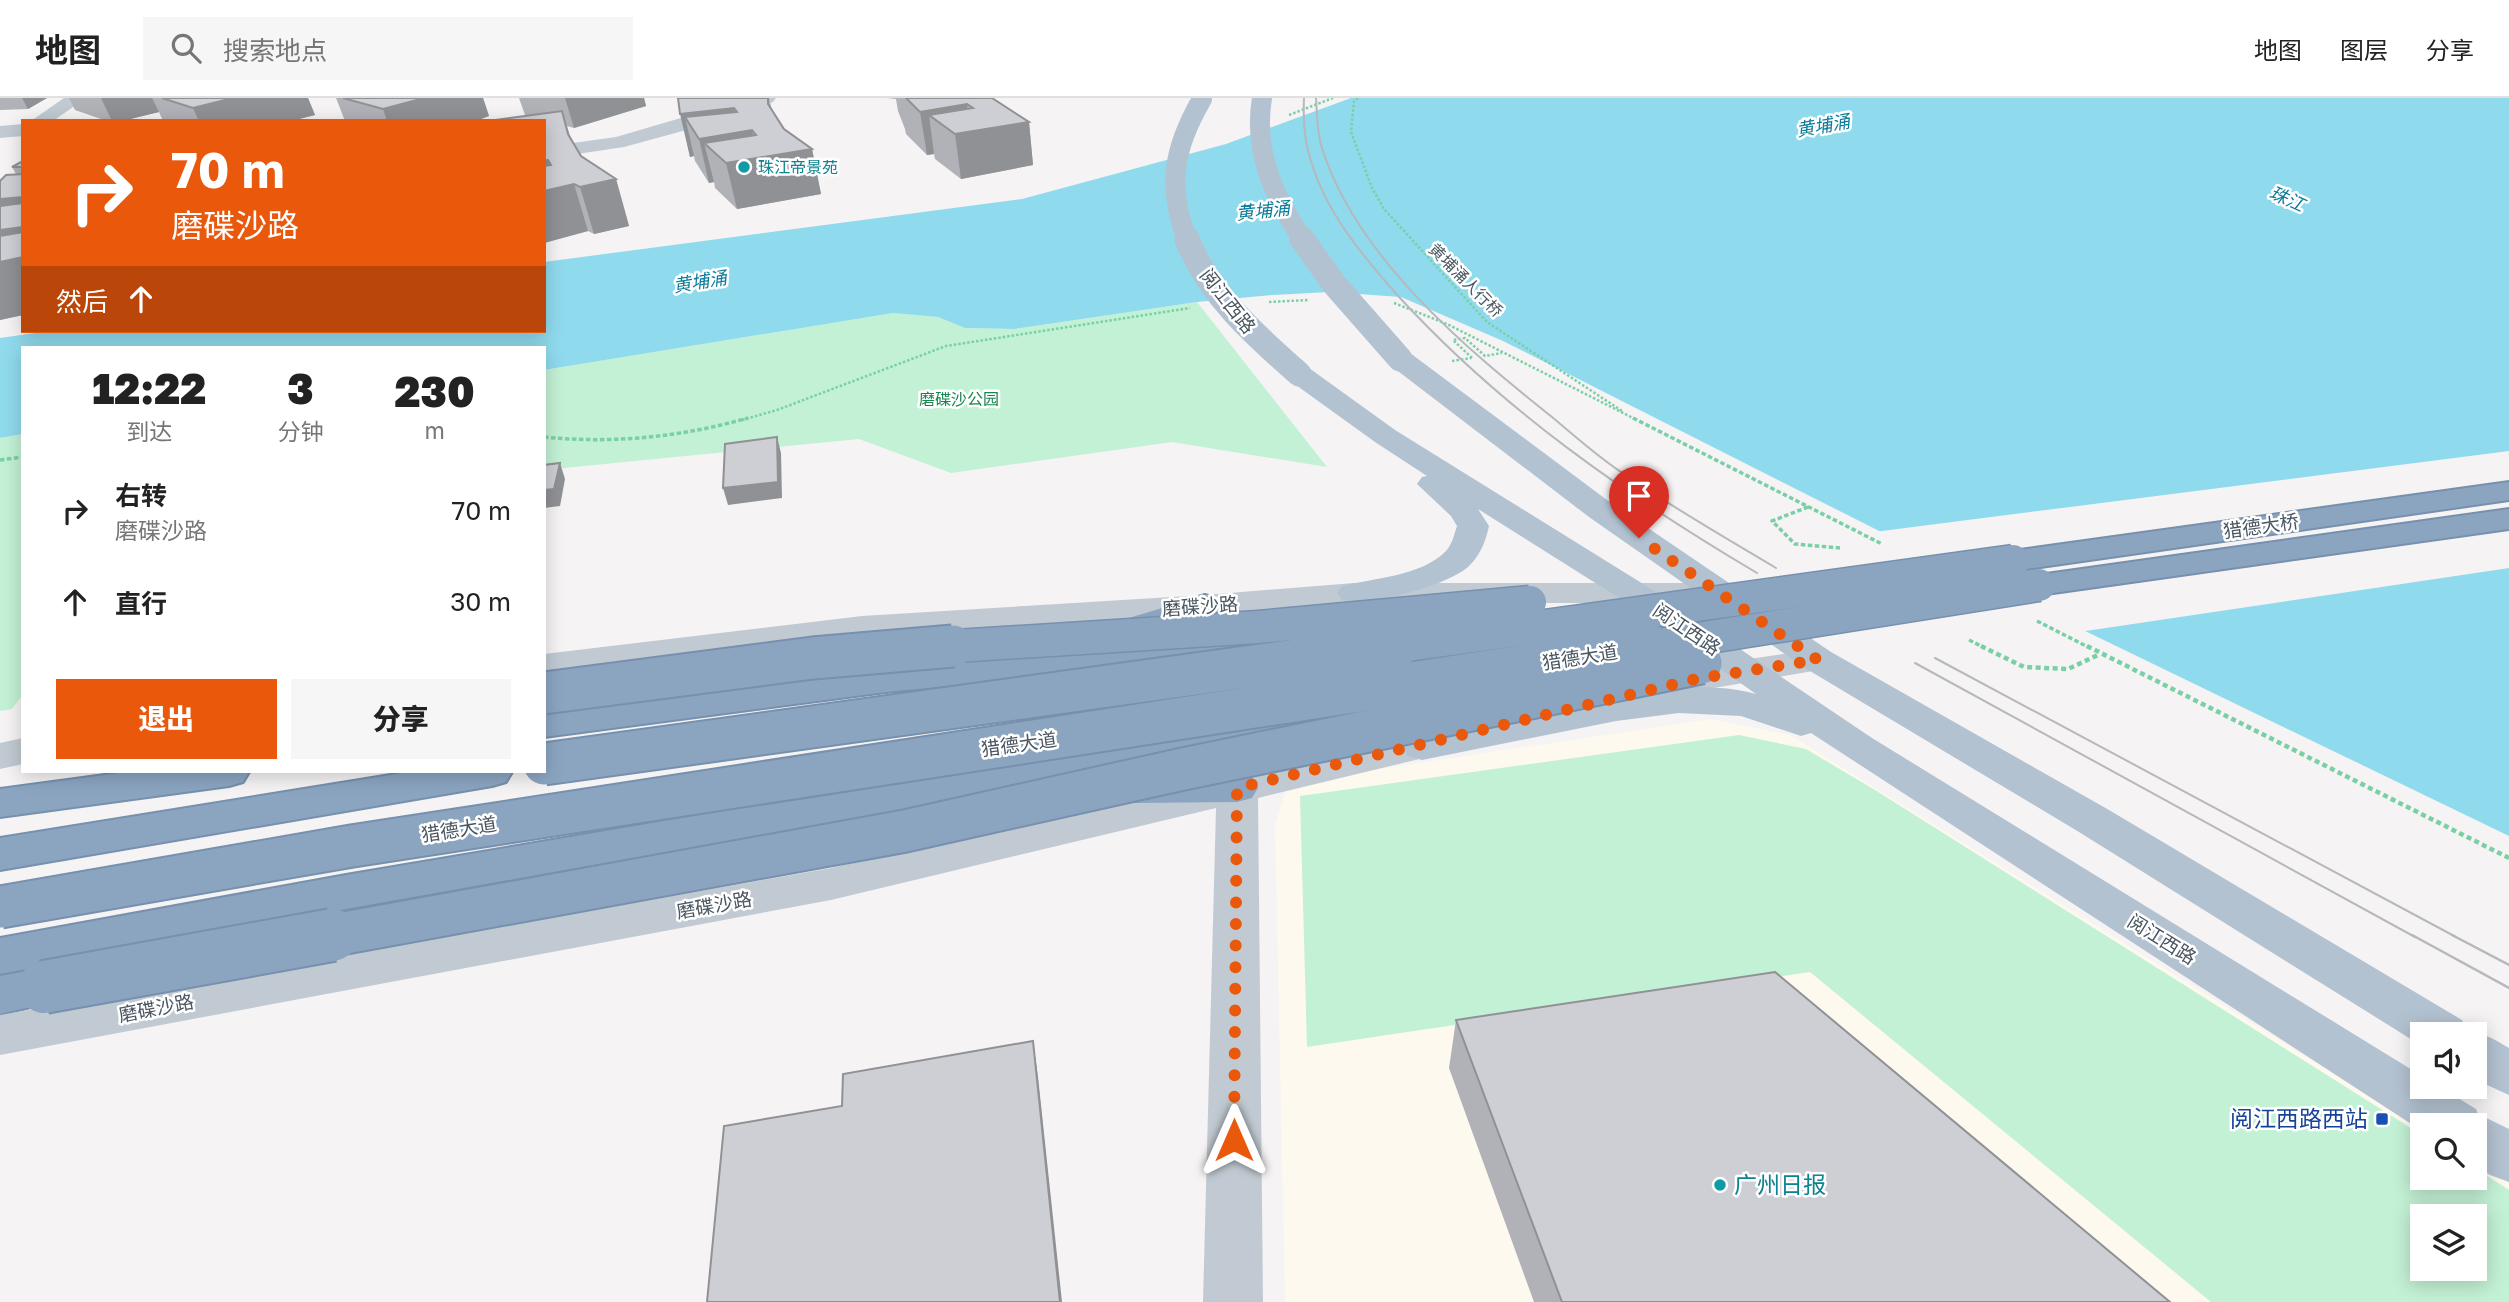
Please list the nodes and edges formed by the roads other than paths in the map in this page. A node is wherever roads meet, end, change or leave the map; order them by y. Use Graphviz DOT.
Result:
graph roads {
  1 [pos="77,98"];
  2 [pos="767,98"];
  3 [pos="1202,98"];
  4 [pos="1262,98"];
  5 [pos="43,119"];
  6 [pos="21,130"];
  7 [pos="0,132"];
  8 [pos="546,153"];
  9 [pos="1385,436"];
  10 [pos="2509,491"];
  11 [pos="2509,519"];
  12 [pos="2026,573"];
  13 [pos="1354,593"];
  14 [pos="1718,593"];
  15 [pos="1636,594"];
  16 [pos="1205,606"];
  17 [pos="1818,660"];
  18 [pos="546,665"];
  19 [pos="999,670"];
  20 [pos="1749,671"];
  21 [pos="546,693"];
  22 [pos="546,724"];
  23 [pos="1422,747"];
  24 [pos="1858,747"];
  25 [pos="21,751"];
  26 [pos="0,756"];
  27 [pos="546,764"];
  28 [pos="30,773"];
  29 [pos="222,773"];
  30 [pos="486,773"];
  31 [pos="0,778"];
  32 [pos="1237,788"];
  33 [pos="934,792"];
  34 [pos="0,803"];
  35 [pos="0,853"];
  36 [pos="0,907"];
  37 [pos="0,956"];
  38 [pos="22,991"];
  39 [pos="2424,1022"];
  40 [pos="0,1035"];
  41 [pos="2487,1061"];
  42 [pos="2509,1074"];
  43 [pos="2438,1113"];
  44 [pos="2487,1144"];
  45 [pos="2509,1158"];
  46 [pos="1233,1302"];
  1 -- 5 [label="street"];
  2 -- 8 [label="street"];
  3 -- 9 [label="main road, 阅江西路, bridge"];
  4 -- 14 [label="main road, bridge"];
  6 -- 7 [label="street"];
  9 -- 13 [label="main road"];
  9 -- 15 [label="main road, 阅江西路"];
  10 -- 12 [label="highway, 猎德大桥"];
  11 -- 12 [label="highway, 猎德大桥"];
  12 -- 21 [label="highway, bridge"];
  12 -- 27 [label="highway, 猎德大道, bridge"];
  12 -- 36 [label="highway, 猎德大道, bridge"];
  12 -- 38 [label="highway, bridge"];
  13 -- 15 [label="street, 磨碟沙路"];
  13 -- 16 [label="street, 磨碟沙路"];
  13 -- 23 [label="street"];
  14 -- 15 [label="street, 磨碟沙路"];
  14 -- 17 [label="main road"];
  15 -- 20 [label="main road, 阅江西路"];
  16 -- 18 [label="street, 磨碟沙路"];
  16 -- 19 [label="highway"];
  17 -- 20 [label="street, 磨碟沙路"];
  17 -- 39 [label="main road"];
  19 -- 22 [label="highway"];
  19 -- 33 [label="highway"];
  20 -- 23 [label="street, 磨碟沙路"];
  20 -- 24 [label="main road, 阅江西路"];
  23 -- 24 [label="main road"];
  23 -- 32 [label="street, 磨碟沙路"];
  24 -- 43 [label="main road, 阅江西路"];
  25 -- 26 [label="street"];
  28 -- 31 [label="highway"];
  29 -- 34 [label="highway"];
  30 -- 35 [label="highway"];
  32 -- 33 [label="highway"];
  32 -- 40 [label="street, 磨碟沙路"];
  32 -- 46 [label="street"];
  33 -- 37 [label="highway"];
  41 -- 42 [label="main road"];
  44 -- 45 [label="main road"];
}
